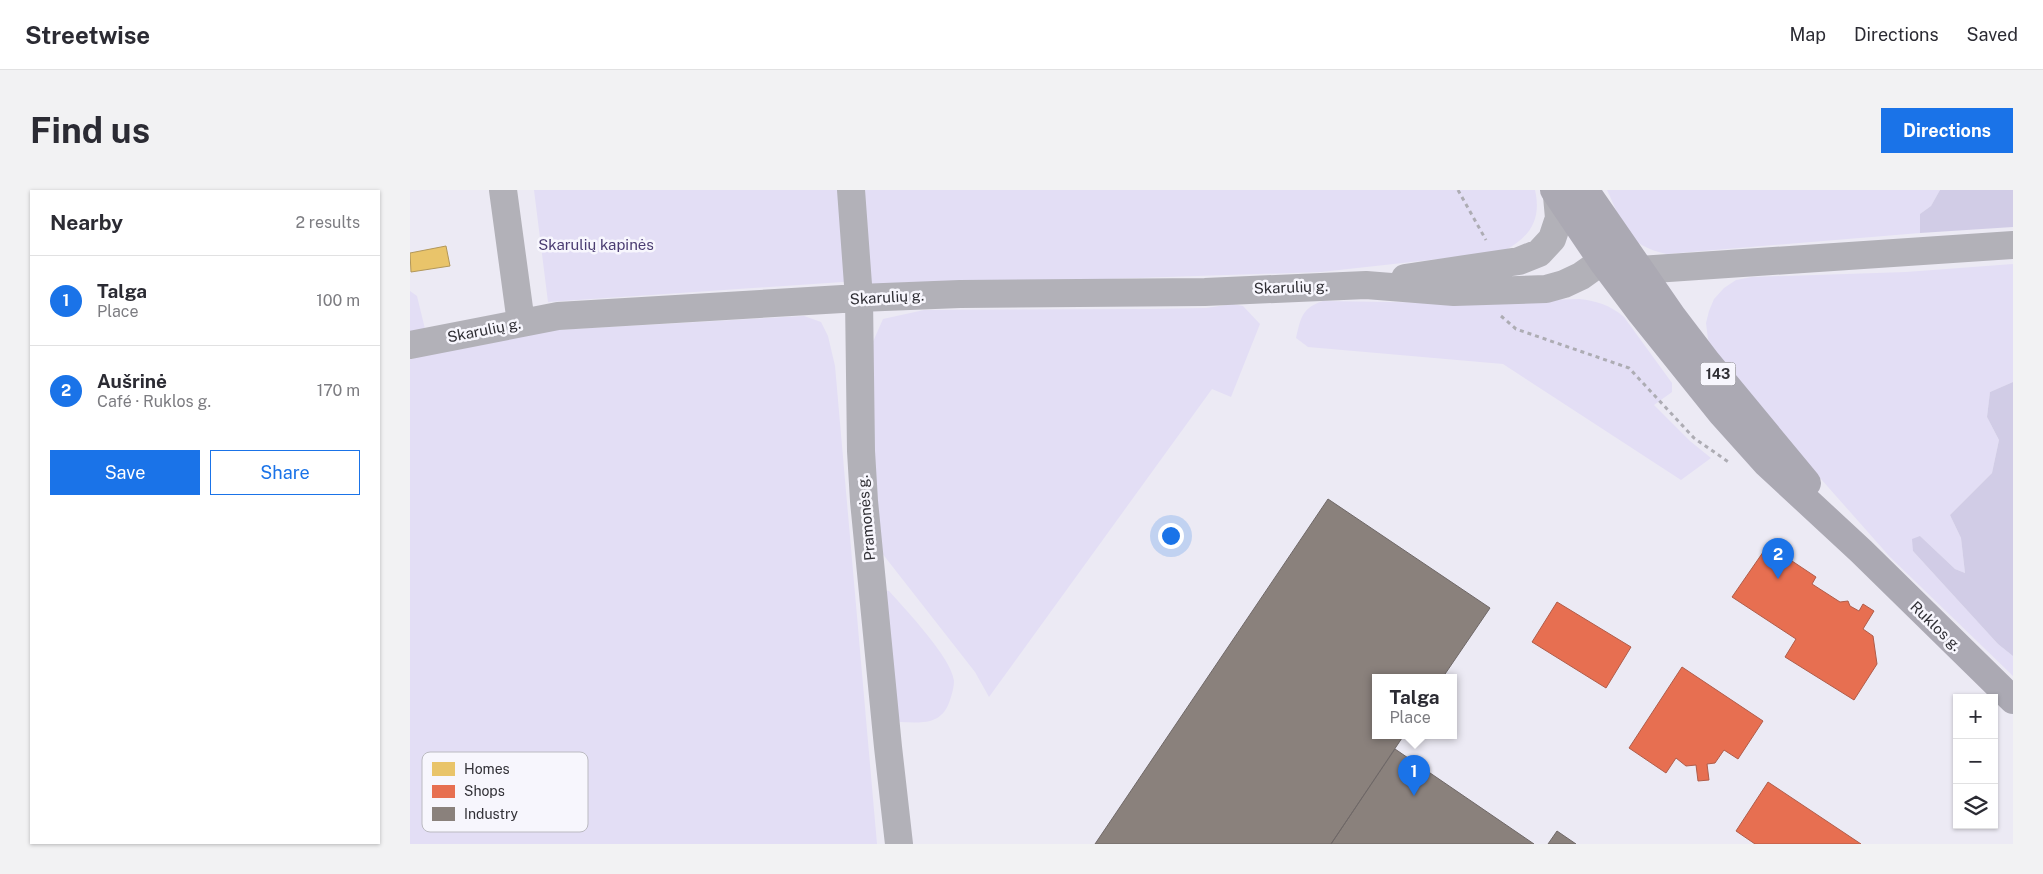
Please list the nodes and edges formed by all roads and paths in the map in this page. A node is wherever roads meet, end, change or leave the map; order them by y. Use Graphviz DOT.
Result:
graph roads {
  1 [pos="503,190"];
  2 [pos="852,190"];
  3 [pos="1458,190"];
  4 [pos="1585,190"];
  5 [pos="1555,193"];
  6 [pos="1607,223"];
  7 [pos="2013,245"];
  8 [pos="1602,262"];
  9 [pos="1639,270"];
  10 [pos="1492,278"];
  11 [pos="859,298"];
  12 [pos="521,323"];
  13 [pos="410,345"];
  14 [pos="1733,465"];
  15 [pos="1861,551"];
  16 [pos="2013,700"];
  17 [pos="899,844"];
  1 -- 12 [label="street"];
  2 -- 11 [label="street, Pramonės g."];
  3 -- 10 [label="path"];
  4 -- 6 [label="main road, 143"];
  5 -- 8 [label="main road, 143"];
  5 -- 10 [label="street, Skarulių g."];
  6 -- 8 [label="street"];
  6 -- 9 [label="main road, 143"];
  7 -- 9 [label="street"];
  8 -- 10 [label="street, Skarulių g."];
  8 -- 15 [label="main road, 143"];
  9 -- 15 [label="main road, 143"];
  10 -- 11 [label="street, Skarulių g."];
  10 -- 14 [label="path"];
  11 -- 12 [label="street, Skarulių g."];
  11 -- 17 [label="street, Pramonės g."];
  12 -- 13 [label="street, Skarulių g."];
  15 -- 16 [label="main road, Ruklos g. / 143"];
}
